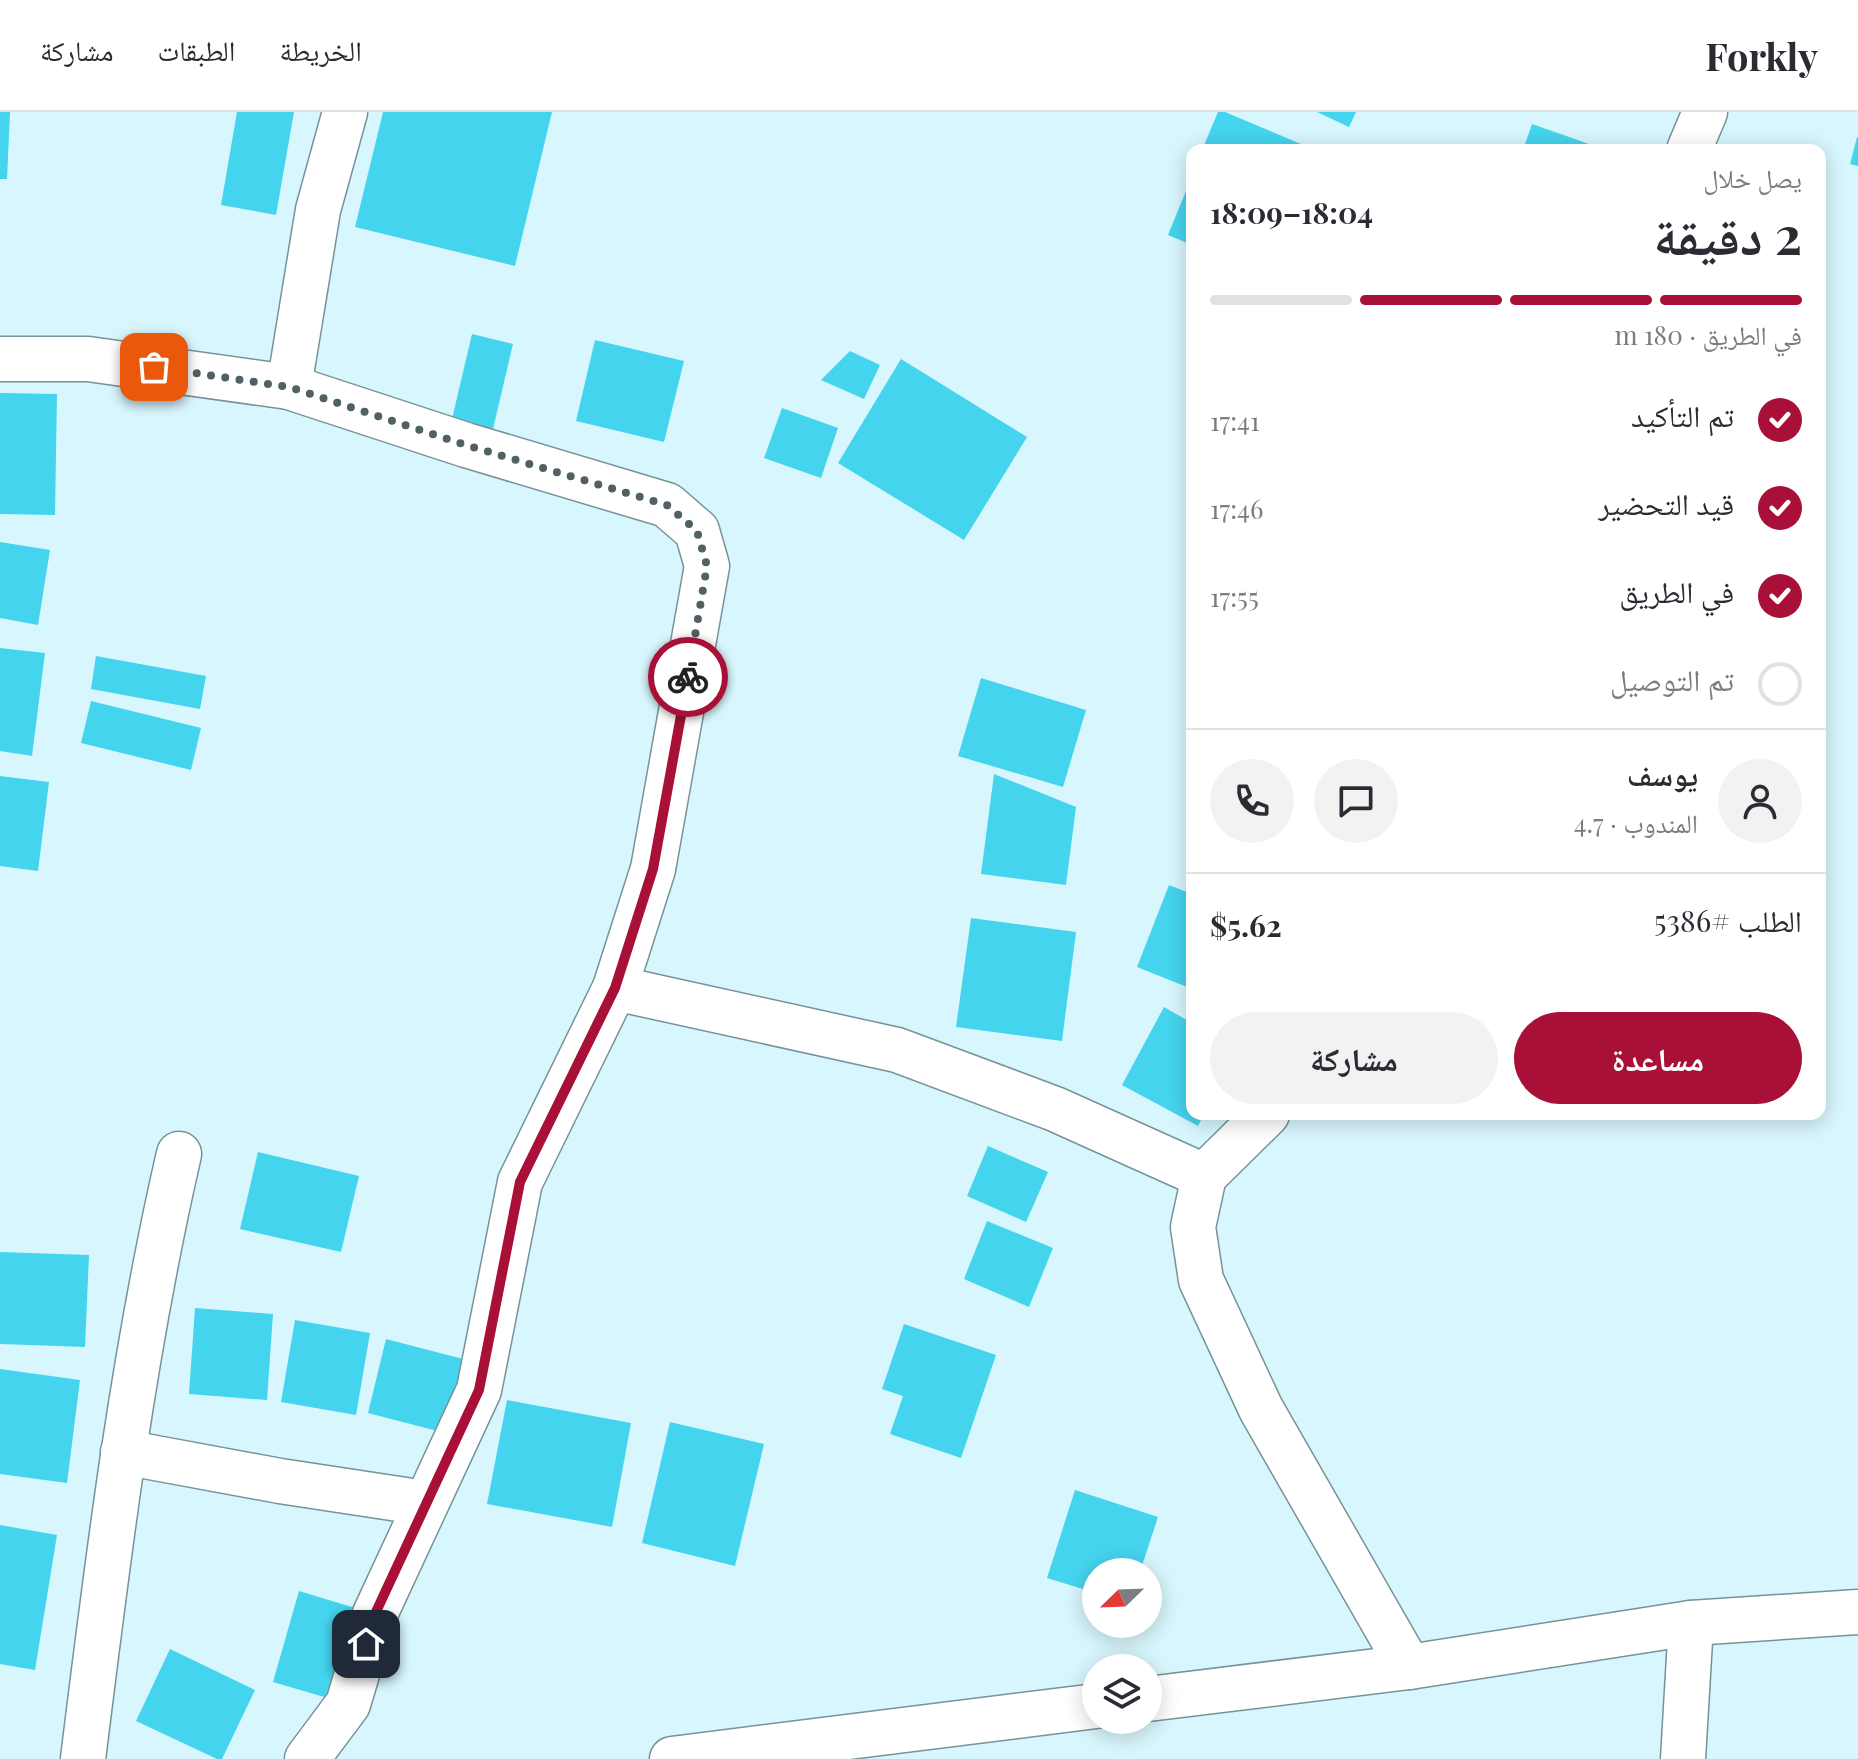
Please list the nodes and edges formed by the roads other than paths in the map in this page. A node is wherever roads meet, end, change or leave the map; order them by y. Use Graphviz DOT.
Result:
graph roads {
  1 [pos="345,112"];
  2 [pos="1705,112"];
  3 [pos="1692,144"];
  4 [pos="0,359"];
  5 [pos="289,387"];
  6 [pos="615,988"];
  7 [pos="1261,1120"];
  8 [pos="179,1154"];
  9 [pos="1204,1176"];
  10 [pos="123,1452"];
  11 [pos="425,1503"];
  12 [pos="1858,1612"];
  13 [pos="1691,1623"];
  14 [pos="1409,1667"];
  15 [pos="1162,1697"];
  16 [pos="1082,1708"];
  17 [pos="83,1759"];
  18 [pos="307,1759"];
  19 [pos="672,1759"];
  20 [pos="1683,1759"];
  1 -- 5 [label="street"];
  2 -- 3 [label="street"];
  4 -- 5 [label="street"];
  5 -- 6 [label="street"];
  6 -- 9 [label="street"];
  6 -- 11 [label="street"];
  7 -- 9 [label="street"];
  8 -- 10 [label="street"];
  9 -- 14 [label="street"];
  10 -- 11 [label="street"];
  10 -- 17 [label="street"];
  11 -- 18 [label="street"];
  12 -- 13 [label="street"];
  13 -- 14 [label="street"];
  13 -- 20 [label="street"];
  14 -- 15 [label="street"];
  16 -- 19 [label="street"];
}
